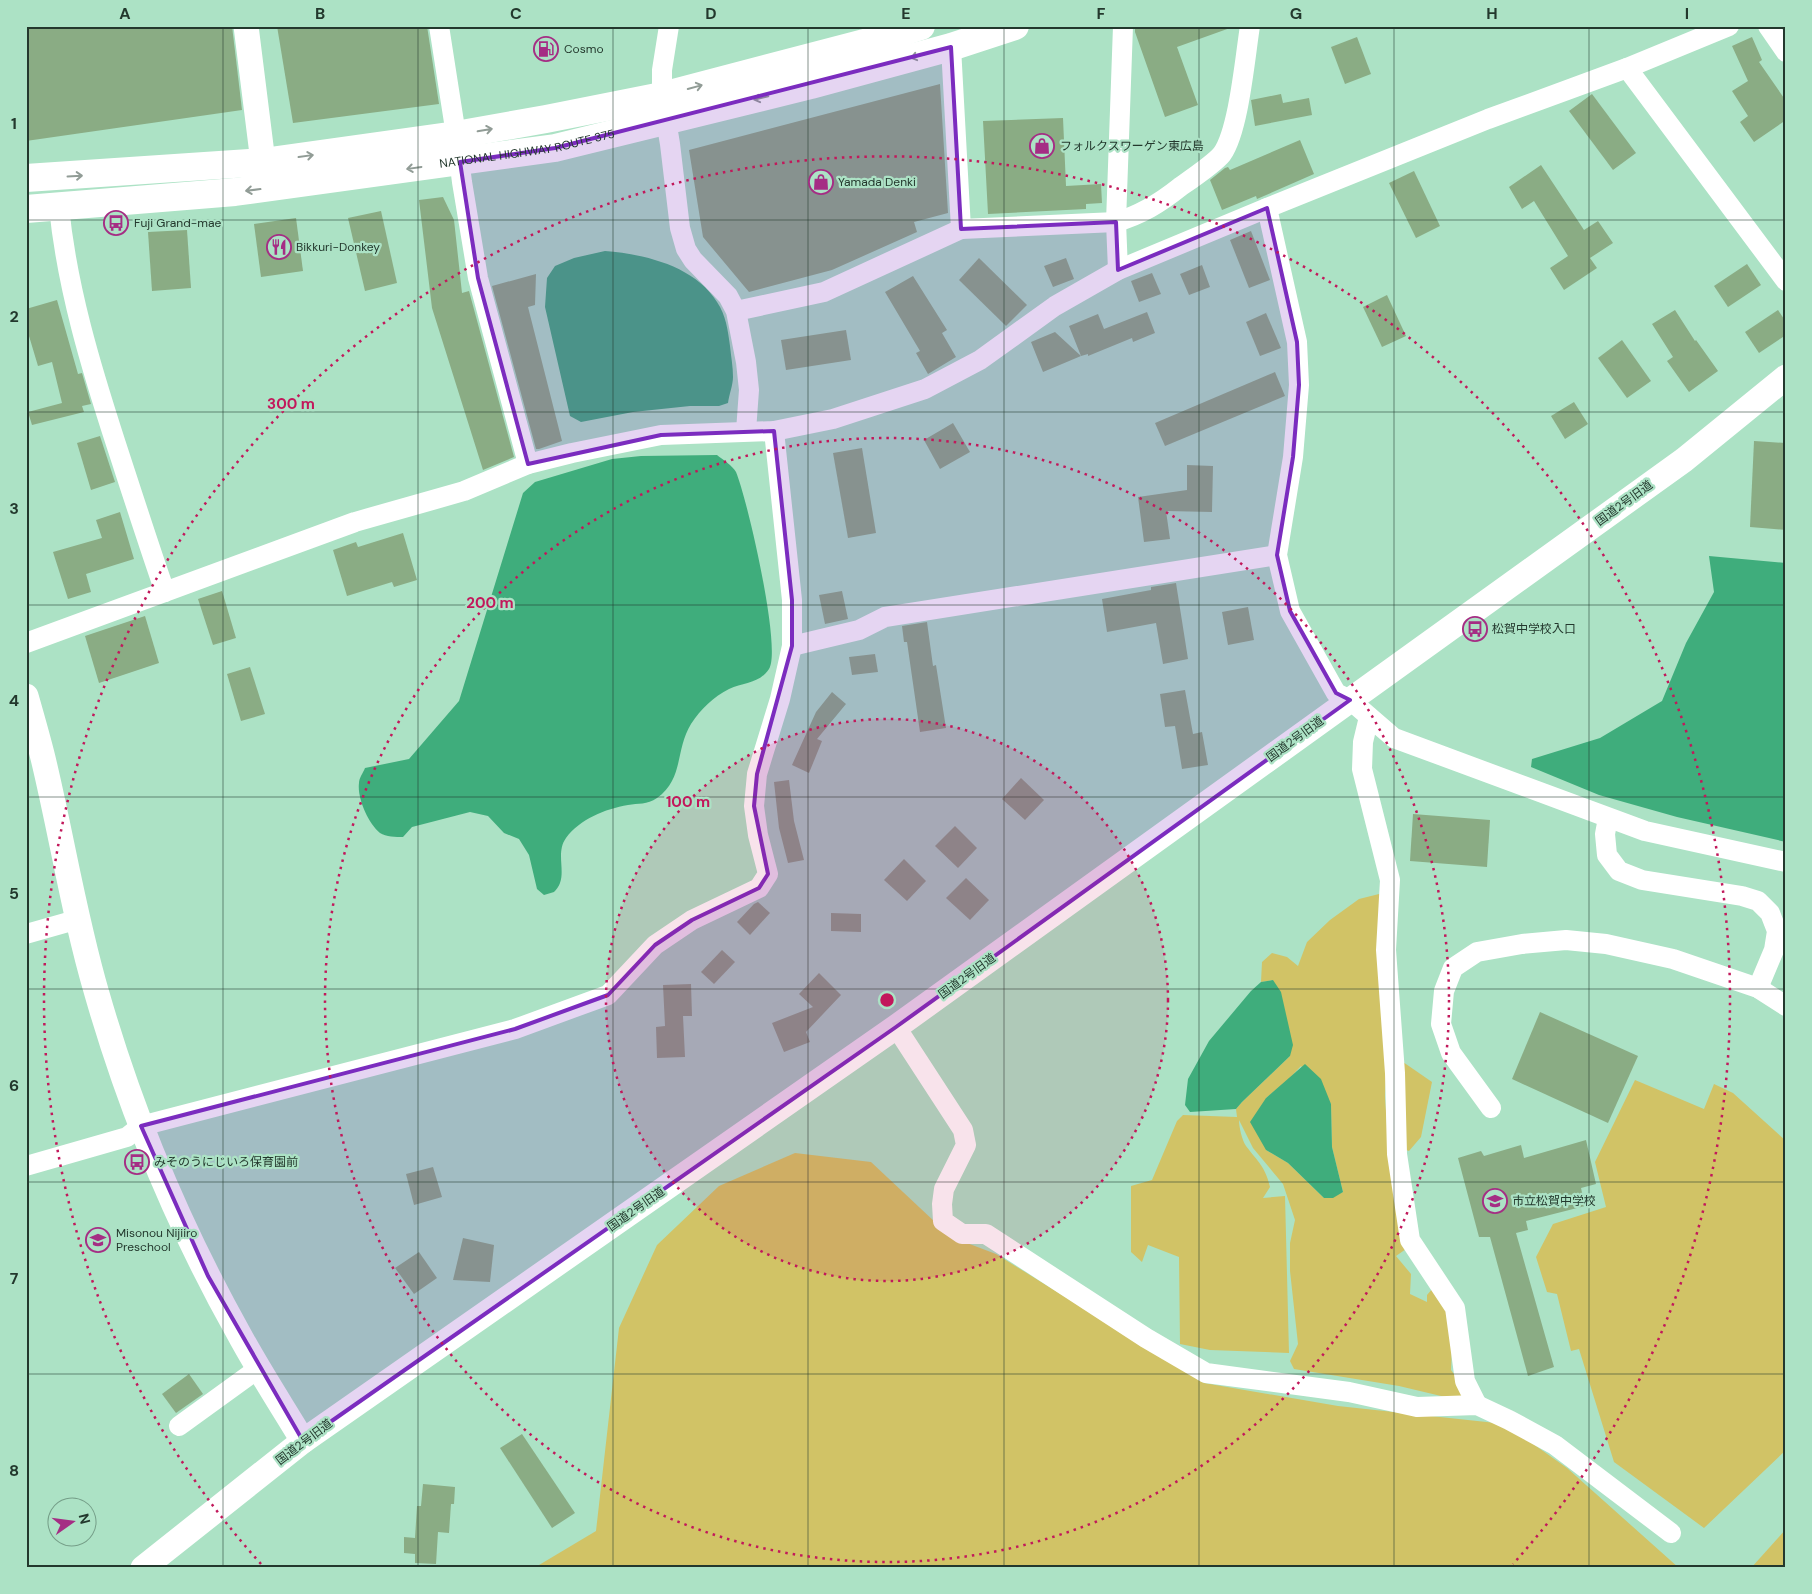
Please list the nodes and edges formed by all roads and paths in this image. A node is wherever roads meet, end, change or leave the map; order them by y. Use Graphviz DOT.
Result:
graph roads {
  1 [pos="246,26"];
  2 [pos="439,26"];
  3 [pos="669,26"];
  4 [pos="921,26"];
  5 [pos="1015,26"];
  6 [pos="1124,26"];
  7 [pos="1250,26"];
  8 [pos="1729,26"];
  9 [pos="1768,26"];
  10 [pos="951,46"];
  11 [pos="1786,52"];
  12 [pos="1627,68"];
  13 [pos="664,109"];
  14 [pos="456,135"];
  15 [pos="263,162"];
  16 [pos="460,162"];
  17 [pos="26,178"];
  18 [pos="59,207"];
  19 [pos="1267,208"];
  20 [pos="26,209"];
  21 [pos="1116,222"];
  22 [pos="960,230"];
  23 [pos="1118,270"];
  24 [pos="1786,282"];
  25 [pos="736,311"];
  26 [pos="1786,377"];
  27 [pos="746,431"];
  28 [pos="774,431"];
  29 [pos="528,464"];
  30 [pos="1277,555"];
  31 [pos="164,592"];
  32 [pos="26,643"];
  33 [pos="792,646"];
  34 [pos="26,696"];
  35 [pos="1350,700"];
  36 [pos="1369,717"];
  37 [pos="1608,818"];
  38 [pos="1786,862"];
  39 [pos="78,920"];
  40 [pos="26,934"];
  41 [pos="1758,988"];
  42 [pos="1786,1006"];
  43 [pos="896,1027"];
  44 [pos="1491,1108"];
  45 [pos="141,1126"];
  46 [pos="26,1166"];
  47 [pos="260,1368"];
  48 [pos="1477,1405"];
  49 [pos="180,1426"];
  50 [pos="303,1441"];
  51 [pos="1670,1533"];
  52 [pos="143,1568"];
  1 -- 15 [label="street"];
  2 -- 14 [label="street"];
  3 -- 13 [label="street"];
  13 -- 4 [label="highway, NATIONAL HIGHWAY ROUTE 375, one-way"];
  5 -- 10 [label="highway, NATIONAL HIGHWAY ROUTE 375"];
  6 -- 21 [label="street"];
  7 -- 21 [label="street"];
  8 -- 12 [label="street"];
  9 -- 11 [label="street"];
  10 -- 13 [label="highway, NATIONAL HIGHWAY ROUTE 375, one-way"];
  10 -- 22 [label="street"];
  12 -- 19 [label="street"];
  12 -- 24 [label="street"];
  14 -- 13 [label="highway, NATIONAL HIGHWAY ROUTE 375, one-way"];
  13 -- 16 [label="highway, NATIONAL HIGHWAY ROUTE 375"];
  13 -- 25 [label="street"];
  15 -- 14 [label="highway, NATIONAL HIGHWAY ROUTE 375, one-way"];
  14 -- 16 [label="street"];
  17 -- 15 [label="highway, NATIONAL HIGHWAY ROUTE 375, one-way"];
  16 -- 18 [label="highway, NATIONAL HIGHWAY ROUTE 375, one-way"];
  16 -- 29 [label="street"];
  18 -- 20 [label="highway, NATIONAL HIGHWAY ROUTE 375"];
  18 -- 31 [label="street"];
  19 -- 23 [label="street"];
  19 -- 30 [label="street"];
  21 -- 22 [label="street"];
  21 -- 23 [label="street"];
  22 -- 25 [label="street"];
  23 -- 28 [label="street"];
  25 -- 27 [label="street"];
  26 -- 35 [label="street, 国道2号旧道"];
  27 -- 28 [label="street"];
  27 -- 29 [label="street"];
  28 -- 33 [label="street"];
  29 -- 31 [label="street"];
  30 -- 33 [label="street"];
  30 -- 35 [label="street"];
  31 -- 32 [label="street"];
  33 -- 45 [label="street"];
  34 -- 39 [label="street"];
  35 -- 36 [label="street"];
  35 -- 43 [label="street, 国道2号旧道"];
  36 -- 37 [label="street"];
  36 -- 48 [label="street"];
  37 -- 38 [label="street"];
  37 -- 41 [label="street"];
  39 -- 40 [label="street"];
  39 -- 45 [label="street"];
  41 -- 42 [label="street"];
  41 -- 44 [label="street"];
  43 -- 48 [label="street"];
  43 -- 50 [label="street, 国道2号旧道"];
  45 -- 46 [label="street"];
  45 -- 47 [label="street"];
  47 -- 49 [label="street"];
  47 -- 50 [label="street"];
  48 -- 51 [label="street"];
  50 -- 52 [label="street, 国道2号旧道"];
}
